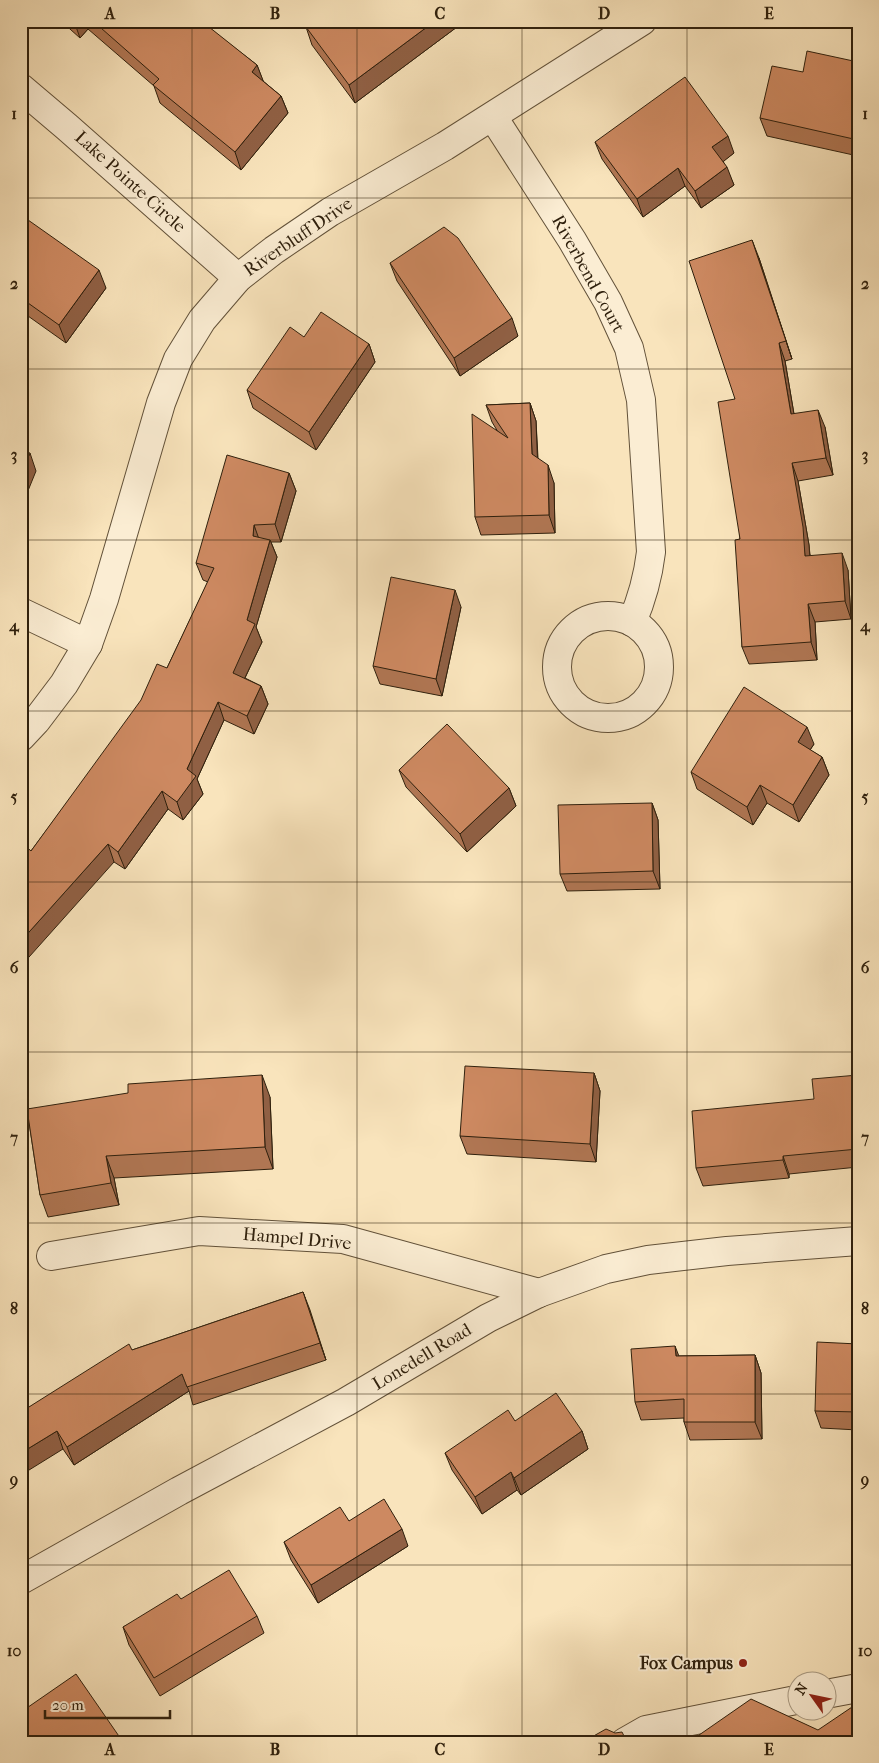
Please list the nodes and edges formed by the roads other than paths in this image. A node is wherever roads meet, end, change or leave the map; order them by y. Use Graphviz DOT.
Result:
graph roads {
  1 [pos="642,21"];
  2 [pos="21,88"];
  3 [pos="493,117"];
  4 [pos="238,278"];
  5 [pos="21,612"];
  6 [pos="632,622"];
  7 [pos="88,644"];
  8 [pos="21,736"];
  9 [pos="858,1241"];
  10 [pos="51,1256"];
  11 [pos="539,1293"];
  12 [pos="21,1580"];
  13 [pos="858,1688"];
  14 [pos="836,1692"];
  15 [pos="786,1702"];
  16 [pos="625,1742"];
  1 -- 3 [label="street, Riverbluff Drive"];
  2 -- 4 [label="street, Lake Pointe Circle"];
  3 -- 4 [label="street, Riverbluff Drive"];
  3 -- 6 [label="street, Riverbend Court"];
  4 -- 7 [label="street, Riverbluff Drive"];
  5 -- 7 [label="street"];
  7 -- 8 [label="street, Riverbluff Drive"];
  9 -- 11 [label="street, Lonedell Road"];
  10 -- 11 [label="street, Hampel Drive"];
  11 -- 12 [label="street, Lonedell Road"];
  13 -- 14 [label="street"];
  15 -- 16 [label="street"];
}
